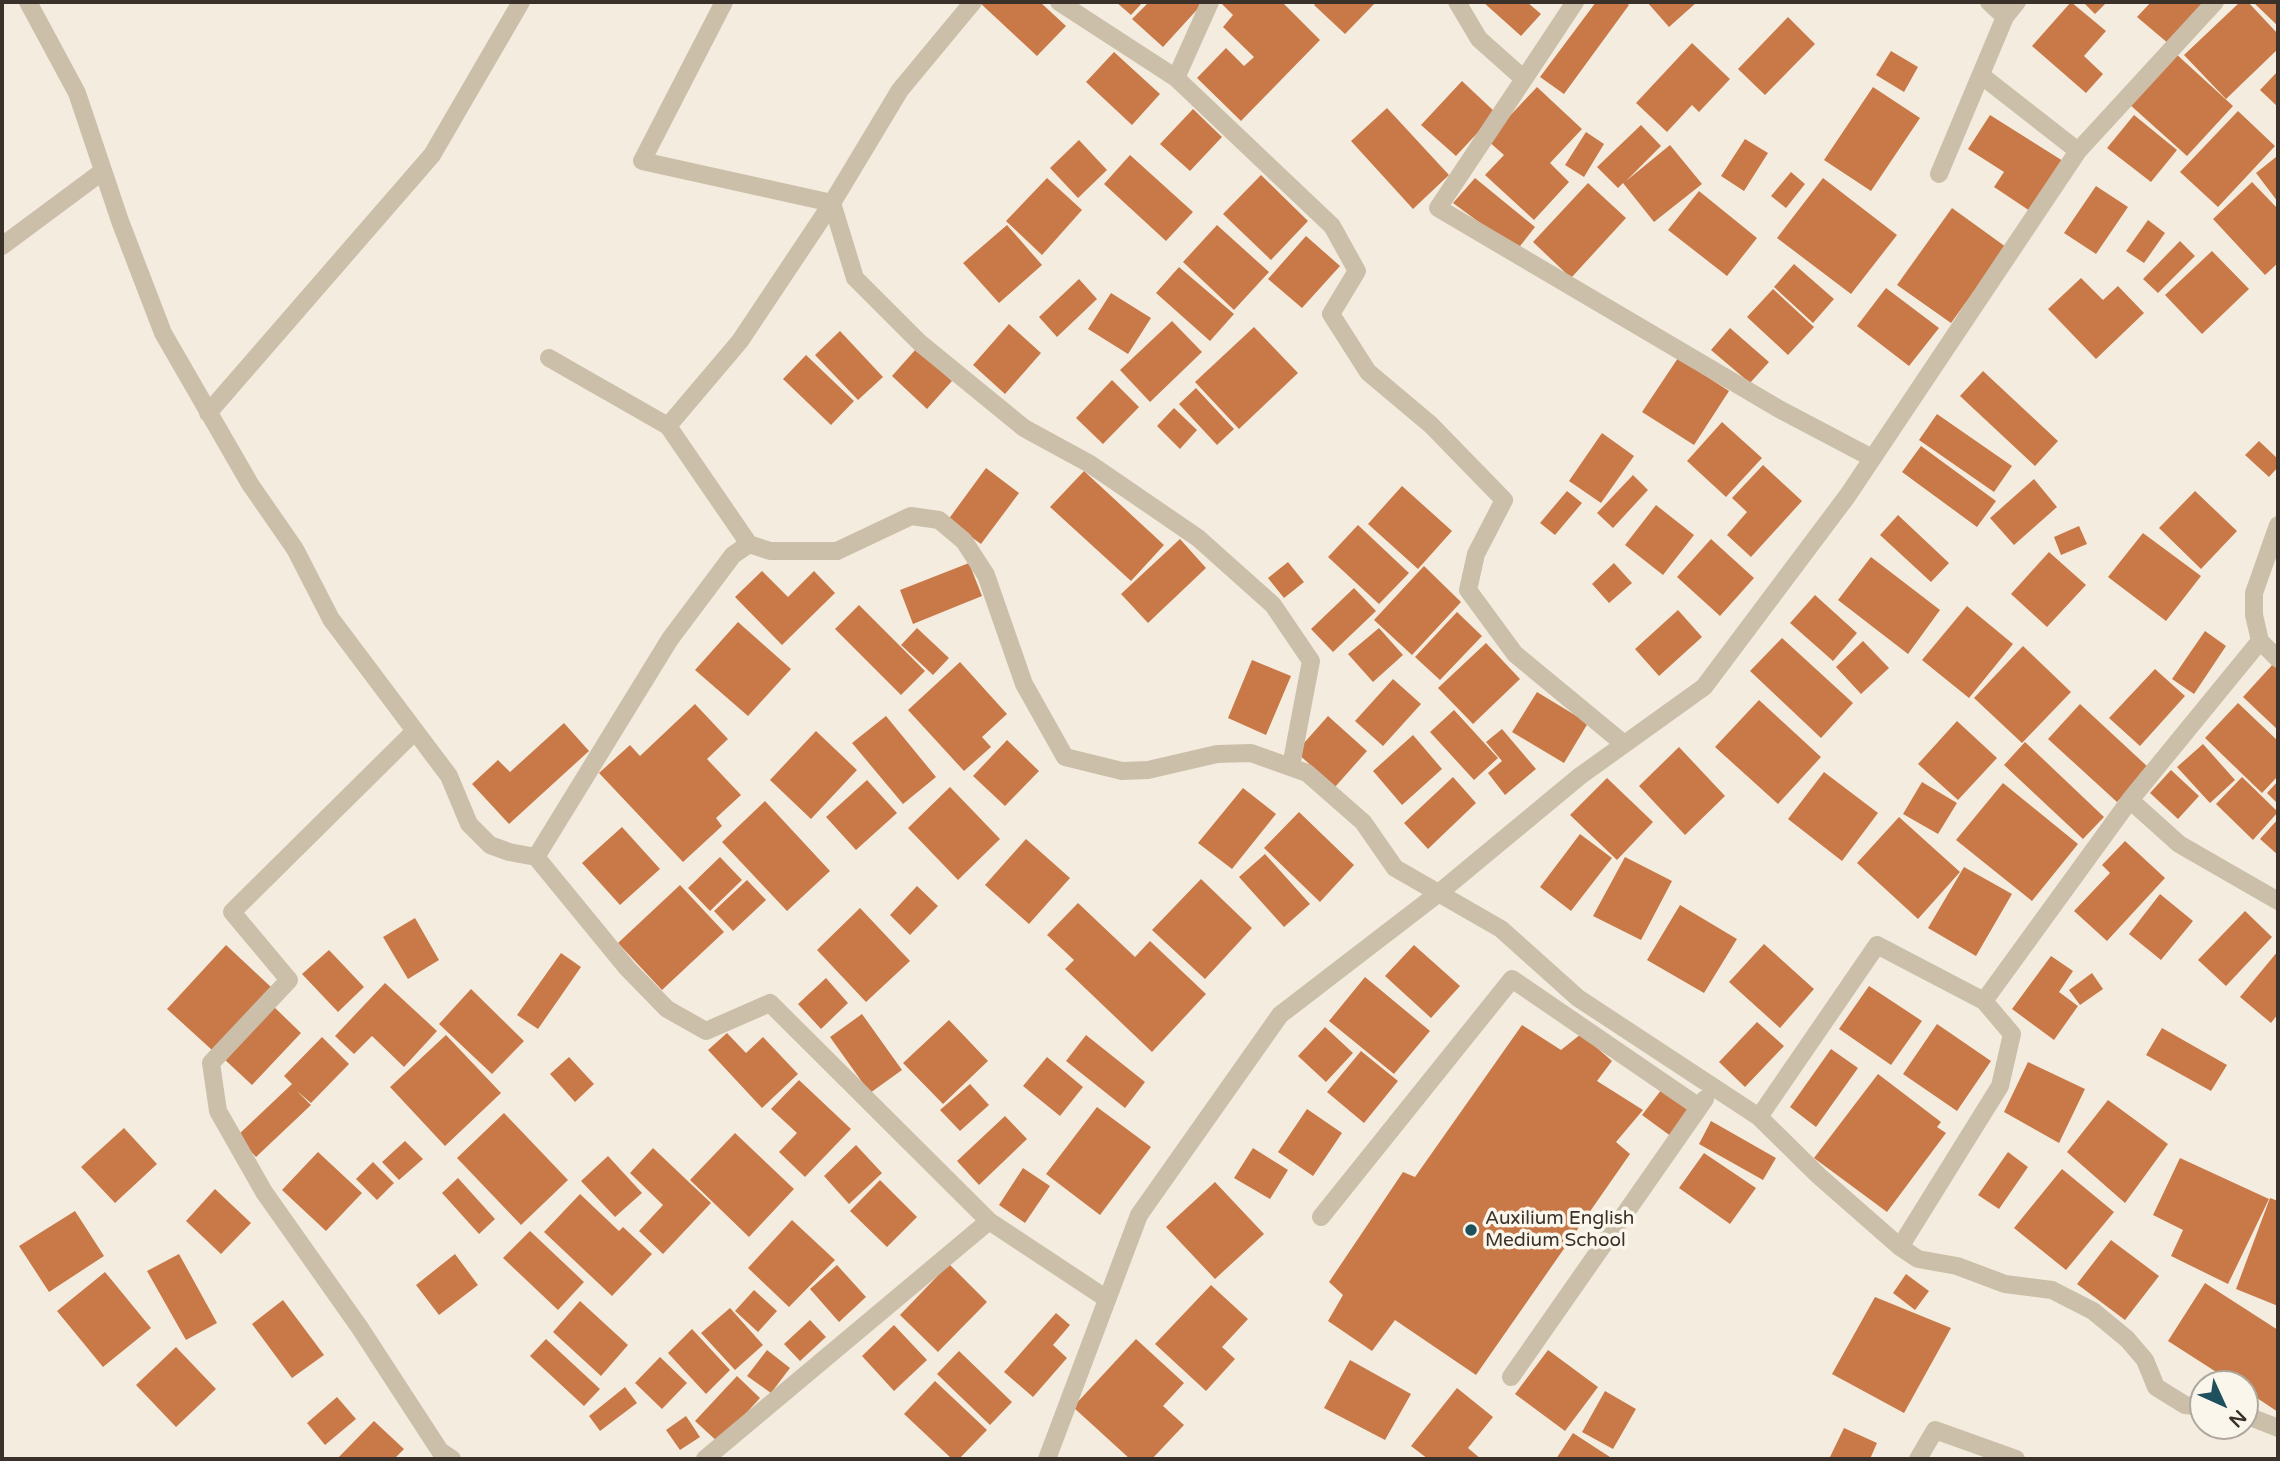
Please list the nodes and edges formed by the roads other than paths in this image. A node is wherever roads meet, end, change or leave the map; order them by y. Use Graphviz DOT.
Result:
graph roads {
  1 [pos="28,2"];
  2 [pos="521,2"];
  3 [pos="724,2"];
  4 [pos="973,2"];
  5 [pos="1059,2"];
  6 [pos="1210,2"];
  7 [pos="1457,2"];
  8 [pos="1575,2"];
  9 [pos="1989,2"];
  10 [pos="2017,2"];
  11 [pos="2215,2"];
  12 [pos="2005,17"];
  13 [pos="1982,76"];
  14 [pos="1176,78"];
  15 [pos="1524,79"];
  16 [pos="2078,151"];
  17 [pos="103,171"];
  18 [pos="1940,174"];
  19 [pos="832,203"];
  20 [pos="2,246"];
  21 [pos="549,358"];
  22 [pos="208,413"];
  23 [pos="668,426"];
  24 [pos="1872,458"];
  25 [pos="2278,524"];
  26 [pos="749,544"];
  27 [pos="2260,641"];
  28 [pos="2278,659"];
  29 [pos="415,731"];
  30 [pos="1624,744"];
  31 [pos="1291,765"];
  32 [pos="2130,800"];
  33 [pos="536,857"];
  34 [pos="1440,892"];
  35 [pos="2278,901"];
  36 [pos="1984,1001"];
  37 [pos="1714,1088"];
  38 [pos="1699,1107"];
  39 [pos="1759,1117"];
  40 [pos="1321,1217"];
  41 [pos="989,1221"];
  42 [pos="1900,1247"];
  43 [pos="1107,1299"];
  44 [pos="1511,1377"];
  45 [pos="2189,1405"];
  46 [pos="2259,1421"];
  47 [pos="2278,1428"];
  48 [pos="452,1459"];
  49 [pos="705,1459"];
  50 [pos="1047,1459"];
  51 [pos="1918,1459"];
  52 [pos="2016,1459"];
  1 -- 17 [label="street"];
  2 -- 22 [label="street"];
  3 -- 19 [label="street"];
  4 -- 19 [label="street"];
  5 -- 14 [label="street"];
  6 -- 14 [label="street"];
  7 -- 15 [label="street"];
  8 -- 15 [label="street"];
  9 -- 12 [label="street"];
  10 -- 12 [label="street"];
  11 -- 16 [label="street"];
  12 -- 13 [label="street"];
  13 -- 16 [label="street"];
  13 -- 18 [label="street"];
  14 -- 30 [label="street"];
  15 -- 24 [label="street"];
  16 -- 24 [label="street"];
  17 -- 20 [label="street"];
  17 -- 22 [label="street"];
  19 -- 23 [label="street"];
  19 -- 31 [label="street"];
  21 -- 23 [label="street"];
  22 -- 29 [label="street"];
  23 -- 26 [label="street"];
  24 -- 30 [label="street"];
  25 -- 27 [label="street"];
  26 -- 31 [label="street"];
  26 -- 33 [label="street"];
  27 -- 28 [label="street"];
  27 -- 32 [label="street"];
  29 -- 33 [label="street"];
  29 -- 48 [label="street"];
  30 -- 34 [label="street"];
  31 -- 34 [label="street"];
  32 -- 35 [label="street"];
  32 -- 36 [label="street"];
  33 -- 41 [label="street"];
  34 -- 37 [label="street"];
  34 -- 43 [label="street"];
  36 -- 39 [label="street"];
  36 -- 42 [label="street"];
  37 -- 38 [label="street"];
  37 -- 39 [label="street"];
  38 -- 40 [label="street"];
  38 -- 44 [label="street"];
  39 -- 42 [label="street"];
  41 -- 43 [label="street"];
  41 -- 49 [label="street"];
  42 -- 45 [label="street"];
  43 -- 50 [label="street"];
  46 -- 47 [label="street"];
  51 -- 52 [label="street"];
}
